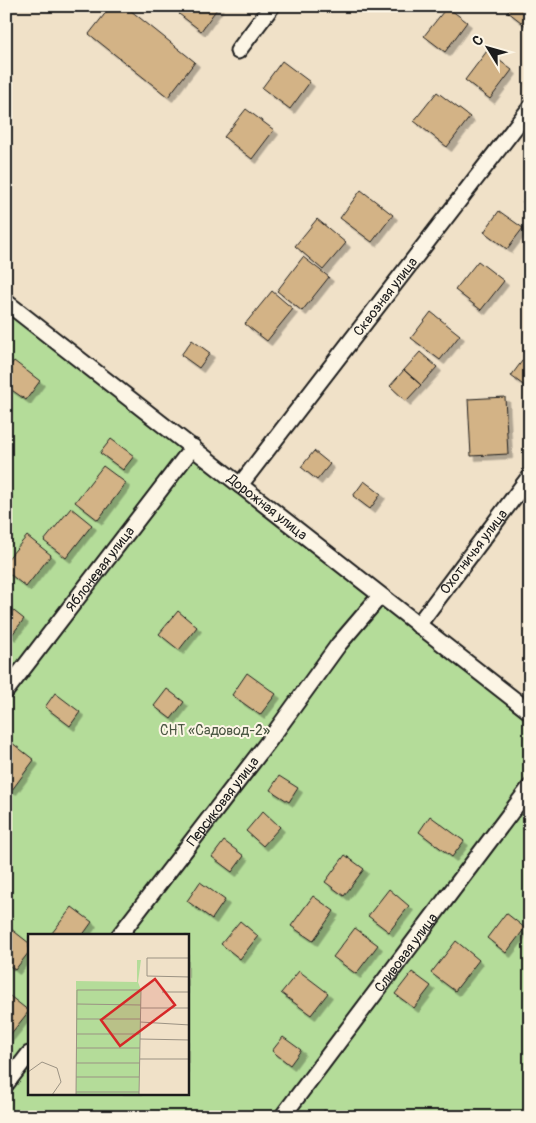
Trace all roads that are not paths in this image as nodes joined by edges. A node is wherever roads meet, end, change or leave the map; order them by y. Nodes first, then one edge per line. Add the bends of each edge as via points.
1 (272, 6) edge
2 (238, 51) dead end
3 (530, 108) edge
4 (6, 302) edge
5 (193, 447) junction
6 (530, 476) edge
7 (240, 485) junction
8 (380, 596) junction
9 (418, 625) junction
10 (6, 691) edge
11 (530, 712) edge
12 (530, 787) edge
13 (121, 934) edge
14 (28, 1055) edge
15 (6, 1084) edge
16 (282, 1117) edge

1 - 2 street
3 - 7 street, Сквозная улица
4 - 5 street, Дорожная улица
5 - 7 street, Дорожная улица
5 - 10 street, Яблоневая улица
6 - 9 street, Охотничья улица
7 - 8 street, Дорожная улица
8 - 9 street, Дорожная улица
8 - 13 street, Персиковая улица via 339,644
9 - 11 street, Дорожная улица
12 - 16 street, Сливовая улица
14 - 15 street

